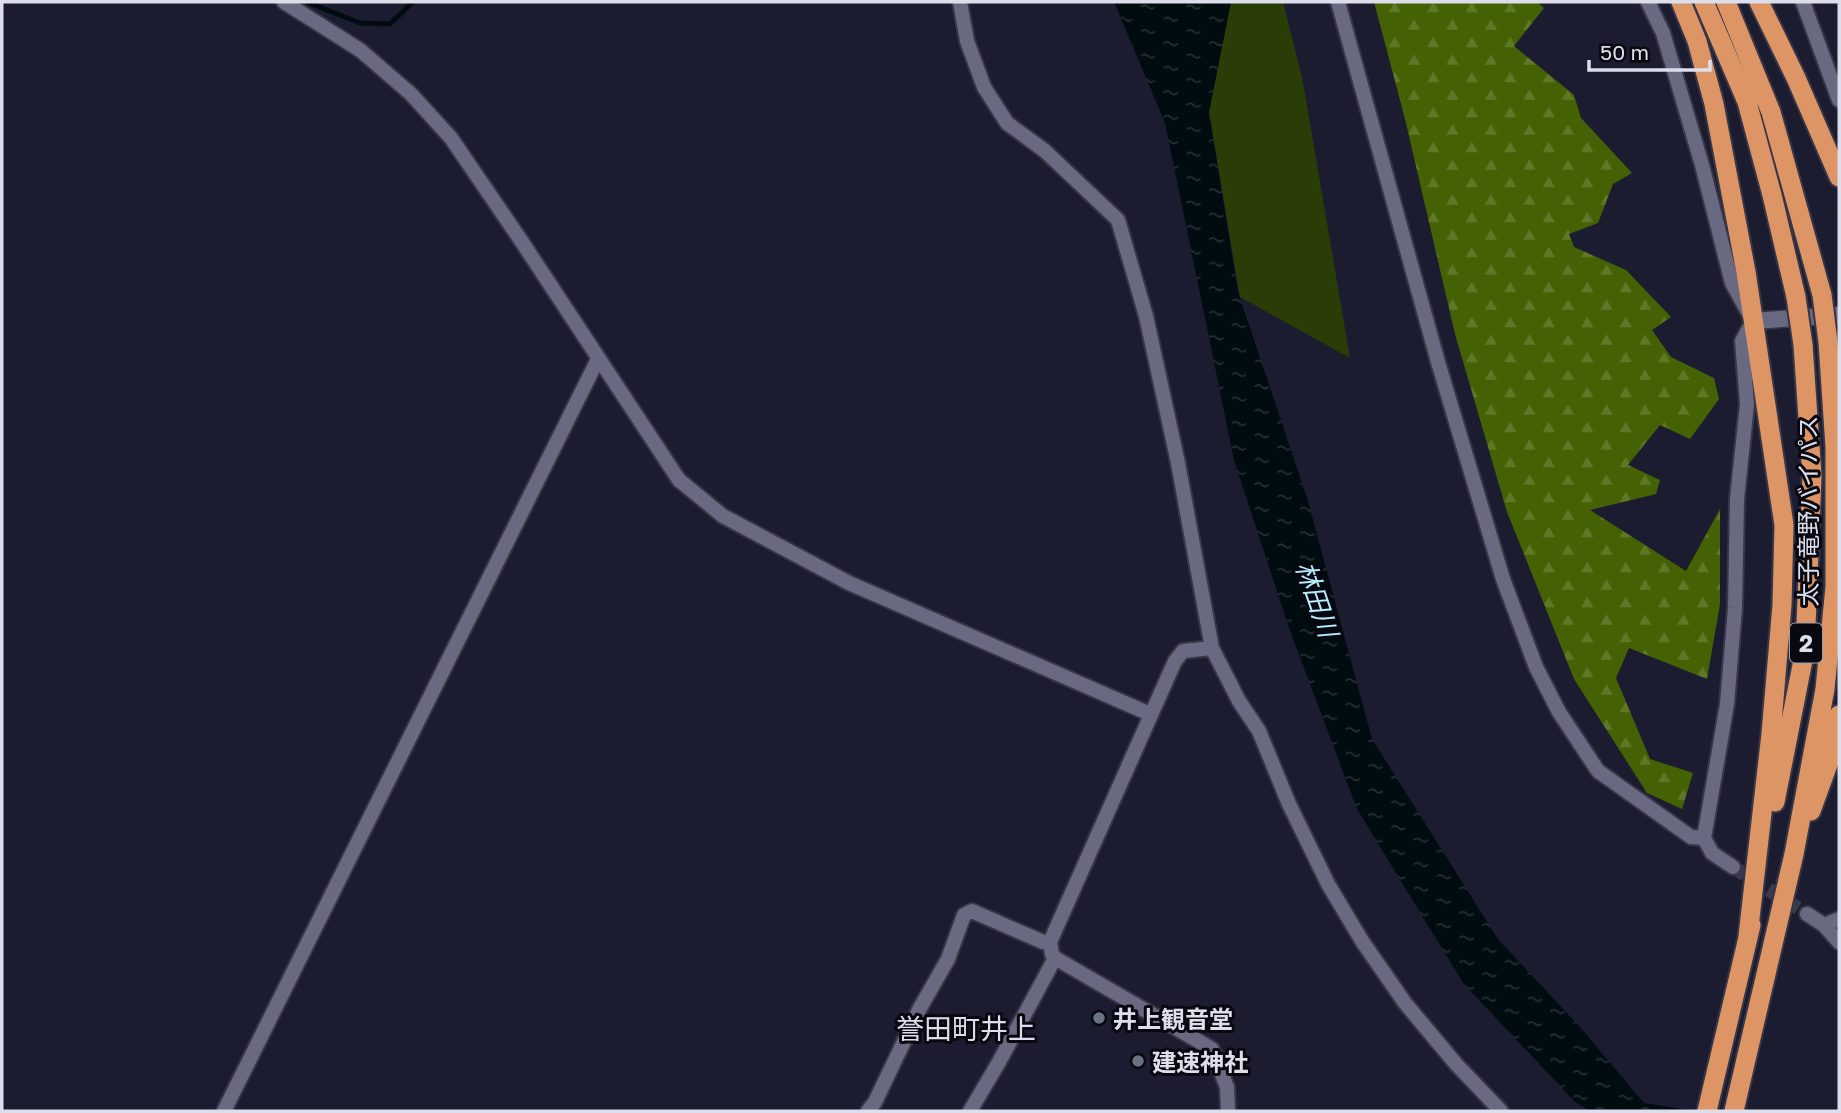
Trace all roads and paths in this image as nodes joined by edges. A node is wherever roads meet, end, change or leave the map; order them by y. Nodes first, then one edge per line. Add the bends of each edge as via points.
1 (284, 2) edge
2 (960, 2) edge
3 (1338, 2) edge
4 (1648, 2) edge
5 (1681, 2) edge
6 (1704, 2) edge
7 (1726, 2) edge
8 (1759, 2) edge
9 (1803, 2) edge
10 (1839, 100) edge
11 (1839, 177) edge
12 (1839, 315) edge
13 (1753, 321) junction
14 (598, 359) junction
15 (1212, 648) junction
16 (1150, 714) junction
17 (1839, 715) edge
18 (1704, 838) junction
19 (1794, 854) junction
20 (1733, 867) tunnel mouth
21 (1807, 914) tunnel mouth
22 (1839, 919) edge
23 (1824, 925) junction
24 (1748, 936) junction
25 (1839, 942) edge
26 (1050, 943) junction
27 (1055, 958) junction
28 (224, 1111) edge
29 (868, 1111) edge
30 (970, 1111) edge
31 (1228, 1111) edge
32 (1501, 1111) edge
33 (1707, 1111) edge
34 (1734, 1111) edge

1 - 14 street via 360,50 411,94 451,138
2 - 15 street via 967,41 984,87 1007,123 1045,151 1118,220 1146,316
3 - 18 street via 1438,362 1503,579 1536,667 1598,771 1691,837
4 - 13 street via 1663,33 1732,283
5 - 13 highway via 1714,104
6 - 24 highway, 太子竜野バイパス / 2, bridge via 1747,102 1796,297 1812,476 1805,650
7 - 19 highway, 太子竜野バイパス / 2, bridge via 1771,111 1822,295 1828,342 1835,447 1835,587 1825,689
8 - 11 highway
9 - 10 street
12 - 13 street
13 - 18 street via 1742,341 1747,404 1737,499 1727,704
13 - 24 highway via 1784,525 1771,734
14 - 16 street via 679,480 723,516 849,583
14 - 28 street
15 - 16 street via 1183,651
15 - 32 street via 1259,731 1328,884 1362,941 1413,1013
16 - 26 street
17 - 19 highway via 1821,789
18 - 20 street via 1712,853
19 - 34 highway, 太子竜野バイパス / 2
21 - 23 street
22 - 23 street
23 - 25 street
24 - 33 highway, 太子竜野バイパス / 2
26 - 27 street
26 - 29 street via 972,911 964,915 948,959
27 - 30 street
27 - 31 street via 1212,1049 1227,1087

